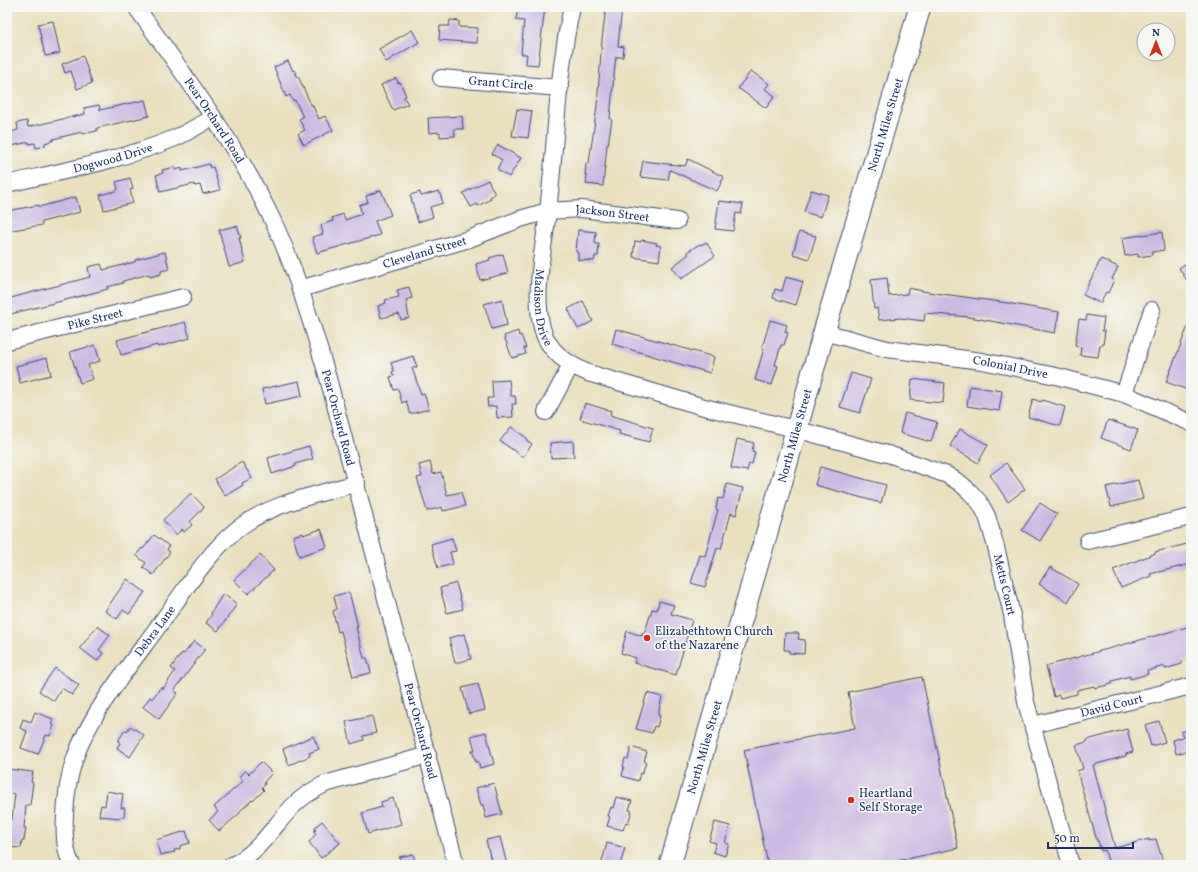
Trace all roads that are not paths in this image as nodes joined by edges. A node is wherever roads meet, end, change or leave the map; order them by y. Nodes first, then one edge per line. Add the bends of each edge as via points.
1 (136, 7) edge
2 (572, 7) edge
3 (920, 7) edge
4 (441, 78) dead end
5 (560, 88) junction
6 (213, 117) junction
7 (7, 184) edge
8 (548, 211) junction
9 (677, 221) dead end
10 (300, 289) junction
11 (184, 297) dead end
12 (1152, 310) dead end
13 (824, 332) junction
14 (7, 341) edge
15 (571, 365) junction
16 (1124, 394) junction
17 (546, 412) dead end
18 (1191, 423) edge
19 (796, 429) junction
20 (357, 483) junction
21 (1191, 516) edge
22 (1088, 541) dead end
23 (1191, 686) edge
24 (1033, 725) junction
25 (428, 755) junction
26 (72, 865) edge
27 (232, 865) edge
28 (456, 865) edge
29 (670, 865) edge
30 (1071, 865) edge

1 - 6 street, Pear Orchard Road
2 - 5 street, Madison Drive
3 - 13 main road, North Miles Street
4 - 5 street, Grant Circle
5 - 8 street, Madison Drive
6 - 7 street, Dogwood Drive via 175,138 132,153
6 - 10 street, Pear Orchard Road via 251,178 270,215
8 - 9 street, Jackson Street via 582,209
8 - 10 street, Cleveland Street via 469,239
8 - 15 street, Madison Drive via 539,312 542,330 550,344 560,357
10 - 20 street, Pear Orchard Road
11 - 14 street, Pike Street
12 - 16 street
13 - 16 street, Colonial Drive via 887,349 982,361 1056,376
13 - 19 main road, North Miles Street
15 - 17 street
15 - 19 street, Madison Drive via 588,373 704,407
16 - 18 street, Colonial Drive
19 - 24 street, Metts Court via 934,469 960,483 980,503 996,547 1009,600 1026,702
19 - 29 main road, North Miles Street
20 - 25 street, Pear Orchard Road
20 - 26 street, Debra Lane via 274,508 248,521 215,550 178,599 98,712 79,746 66,794 64,825
21 - 22 street
23 - 24 street, David Court
24 - 30 street, Metts Court
25 - 27 street via 325,784 308,792 249,855
25 - 28 street, Pear Orchard Road

